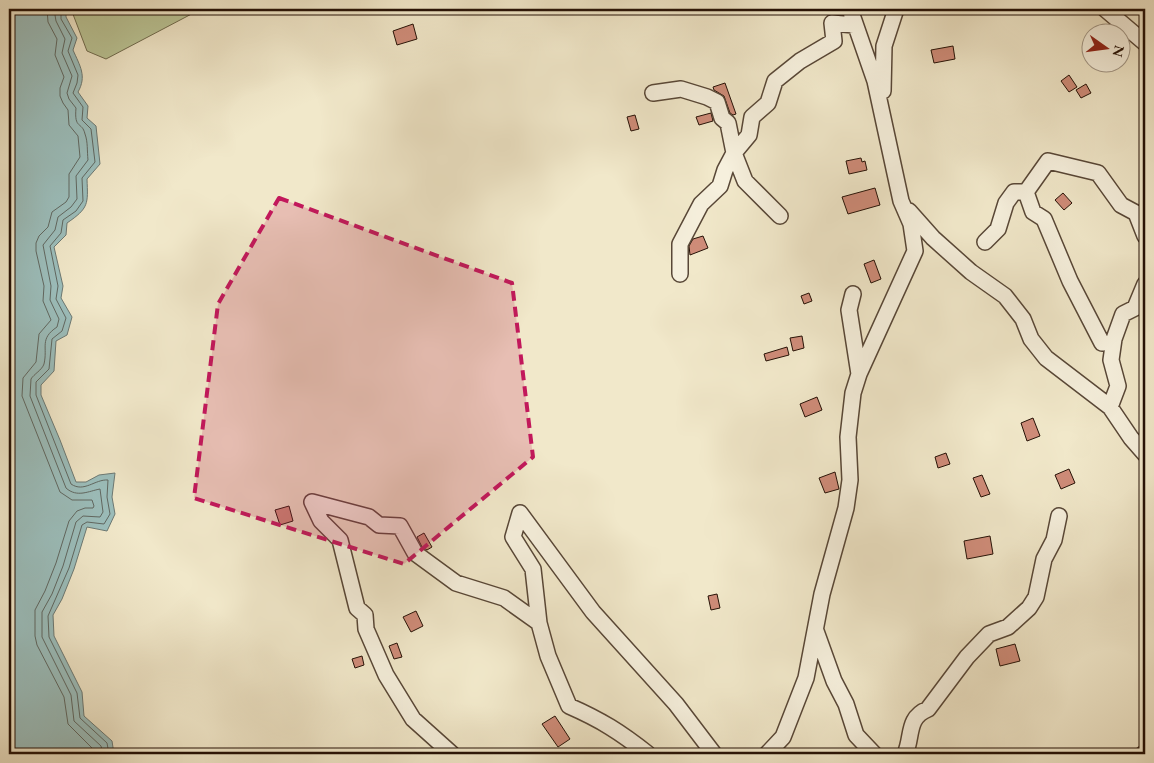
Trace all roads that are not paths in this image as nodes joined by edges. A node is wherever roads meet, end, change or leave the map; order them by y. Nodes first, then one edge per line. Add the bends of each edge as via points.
1 (850, 9) edge
2 (896, 9) edge
3 (1104, 9) edge
4 (854, 25) junction
5 (1145, 43) edge
6 (653, 93) dead end
7 (882, 118) junction
8 (734, 153) junction
9 (1026, 192) junction
10 (901, 201) junction
11 (780, 216) dead end
12 (1145, 236) edge
13 (985, 242) dead end
14 (680, 274) dead end
15 (1145, 284) edge
16 (853, 294) dead end
17 (1102, 343) dead end
18 (859, 374) junction
19 (1110, 406) junction
20 (1145, 454) edge
21 (1059, 516) dead end
22 (539, 623) junction
23 (816, 631) junction
24 (452, 754) edge
25 (648, 754) edge
26 (714, 754) edge
27 (767, 754) edge
28 (874, 754) edge
29 (905, 754) edge

1 - 4 street
2 - 7 street via 884,46
3 - 5 street
4 - 7 street via 875,81
4 - 8 street via 832,23 834,42 800,61 775,81 768,103 752,117 749,135
6 - 8 street via 681,89 717,102 722,118 728,123
7 - 10 street
8 - 11 street via 746,181
8 - 14 street via 720,186 701,204 680,244
9 - 12 street via 1048,161 1098,173 1121,205 1136,213
9 - 13 street via 1014,192 1006,203 998,229
9 - 17 street via 1033,212 1044,219 1070,281
10 - 18 street via 911,224 915,251
10 - 19 street via 932,238 1005,296 1024,319 1031,338 1046,358
15 - 19 street via 1136,308 1123,314 1114,339 1111,360 1118,386
16 - 18 street via 849,310
18 - 23 street via 848,436 850,480 846,508 822,594
19 - 20 street
21 - 29 street via 1054,540 1044,559 1036,598 1008,627 989,634 967,657 928,709 919,713 910,728
22 - 24 street via 504,598 456,582 416,553 400,526 379,525 369,517 312,502 321,521 340,540 357,608 365,615 366,629 386,675 414,719
22 - 25 street via 548,656 569,706 599,720
22 - 26 street via 533,569 513,537 520,513 593,612 676,704
23 - 27 street via 796,707 783,736
23 - 28 street via 856,735

